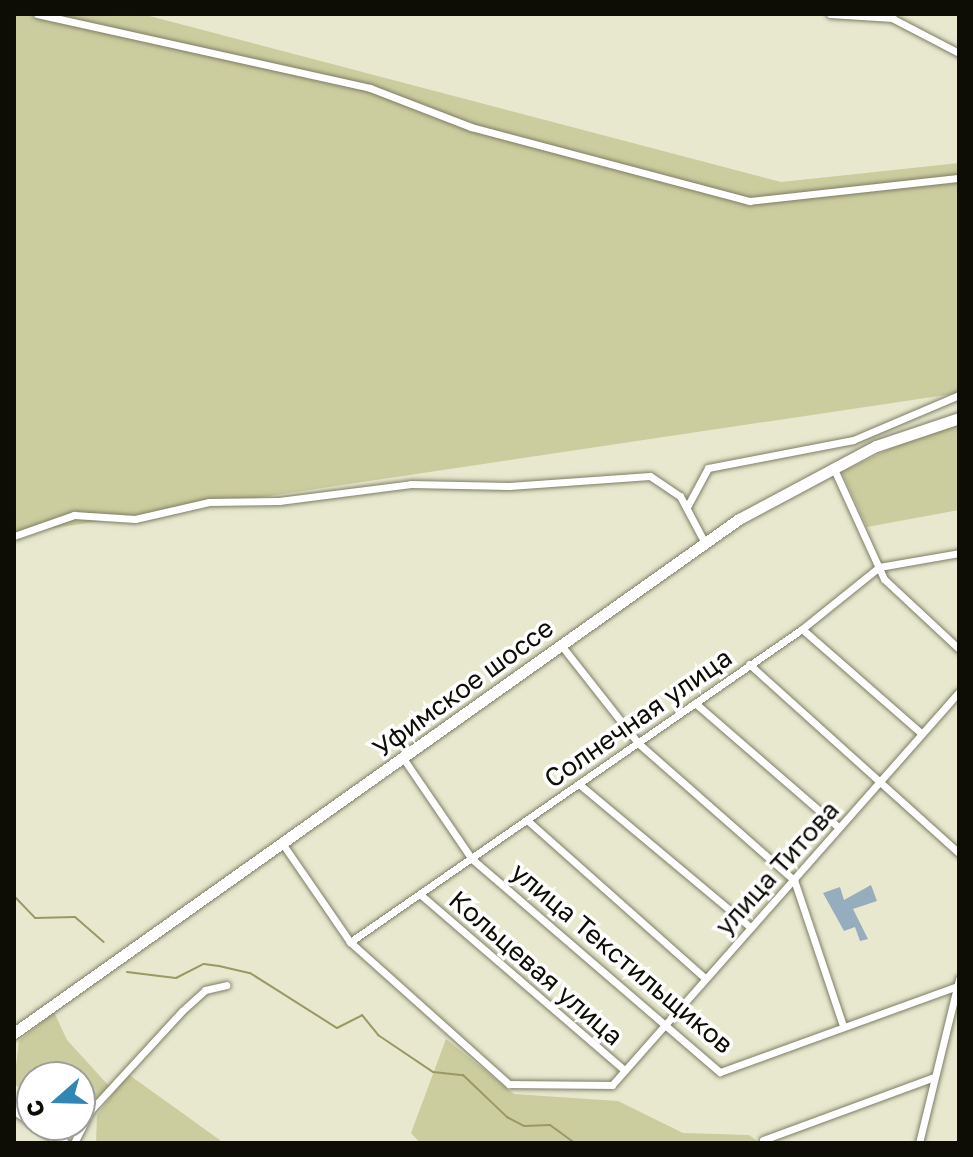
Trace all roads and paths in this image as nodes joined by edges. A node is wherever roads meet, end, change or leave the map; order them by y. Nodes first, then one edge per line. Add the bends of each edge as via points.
1 (37, 14) edge
2 (830, 14) edge
3 (884, 14) edge
4 (893, 18) junction
5 (959, 53) edge
6 (959, 178) edge
7 (959, 395) edge
8 (959, 418) edge
9 (833, 467) junction
10 (687, 507) junction
11 (14, 536) edge
12 (705, 543) junction
13 (959, 553) edge
14 (879, 567) junction
15 (802, 629) junction
16 (561, 645) junction
17 (959, 649) edge
18 (749, 664) junction
19 (959, 692) edge
20 (695, 703) junction
21 (922, 734) junction
22 (638, 743) junction
23 (403, 758) junction
24 (880, 783) junction
25 (579, 784) junction
26 (527, 820) junction
27 (838, 827) junction
28 (282, 843) junction
29 (959, 853) edge
30 (472, 859) junction
31 (794, 880) junction
32 (422, 896) junction
33 (751, 928) junction
34 (350, 942) junction
35 (705, 978) junction
36 (958, 982) edge
37 (226, 985) dead end
38 (666, 1025) junction
39 (843, 1026) junction
40 (14, 1033) edge
41 (624, 1070) junction
42 (934, 1077) junction
43 (763, 1140) dead end
44 (74, 1143) edge
45 (919, 1143) edge

1 - 6 street via 370,88 553,151 749,201
2 - 4 street
3 - 4 street
4 - 5 street
7 - 10 street via 853,440 708,468
8 - 9 main road, Уфимское шоссе
9 - 12 main road, Уфимское шоссе
9 - 14 street
10 - 11 street via 671,487 650,476 509,486 411,484 279,501 209,502 135,519 74,515
10 - 12 street
12 - 16 main road, Уфимское шоссе
13 - 14 street, Солнечная улица
14 - 15 street, Солнечная улица
14 - 17 street via 884,579
15 - 18 street, Солнечная улица
15 - 21 street
16 - 22 street
16 - 23 main road, Уфимское шоссе
18 - 20 street, Солнечная улица
18 - 24 street
19 - 21 street, улица Титова
20 - 22 street, Солнечная улица
20 - 27 street
21 - 24 street, улица Титова
22 - 25 street, Солнечная улица
22 - 31 street
23 - 28 main road, Уфимское шоссе
23 - 30 street, улица Текстильщиков
24 - 27 street, улица Титова
24 - 29 street
25 - 26 street, Солнечная улица
25 - 33 street
26 - 30 street, Солнечная улица
26 - 35 street
27 - 31 street, улица Титова
28 - 34 street
28 - 40 main road, Уфимское шоссе
30 - 32 street, Солнечная улица
30 - 38 street, улица Текстильщиков
31 - 33 street, улица Титова
31 - 39 street
32 - 34 street, Солнечная улица
32 - 41 street, Кольцевая улица
33 - 35 street, улица Титова
34 - 41 street via 509,1084 612,1085
35 - 38 street, улица Титова
36 - 39 street, улица Текстильщиков
36 - 42 street
37 - 44 street via 205,990 182,1011 91,1110
38 - 39 street, улица Текстильщиков via 720,1072
38 - 41 street, улица Титова
42 - 43 street
42 - 45 street

